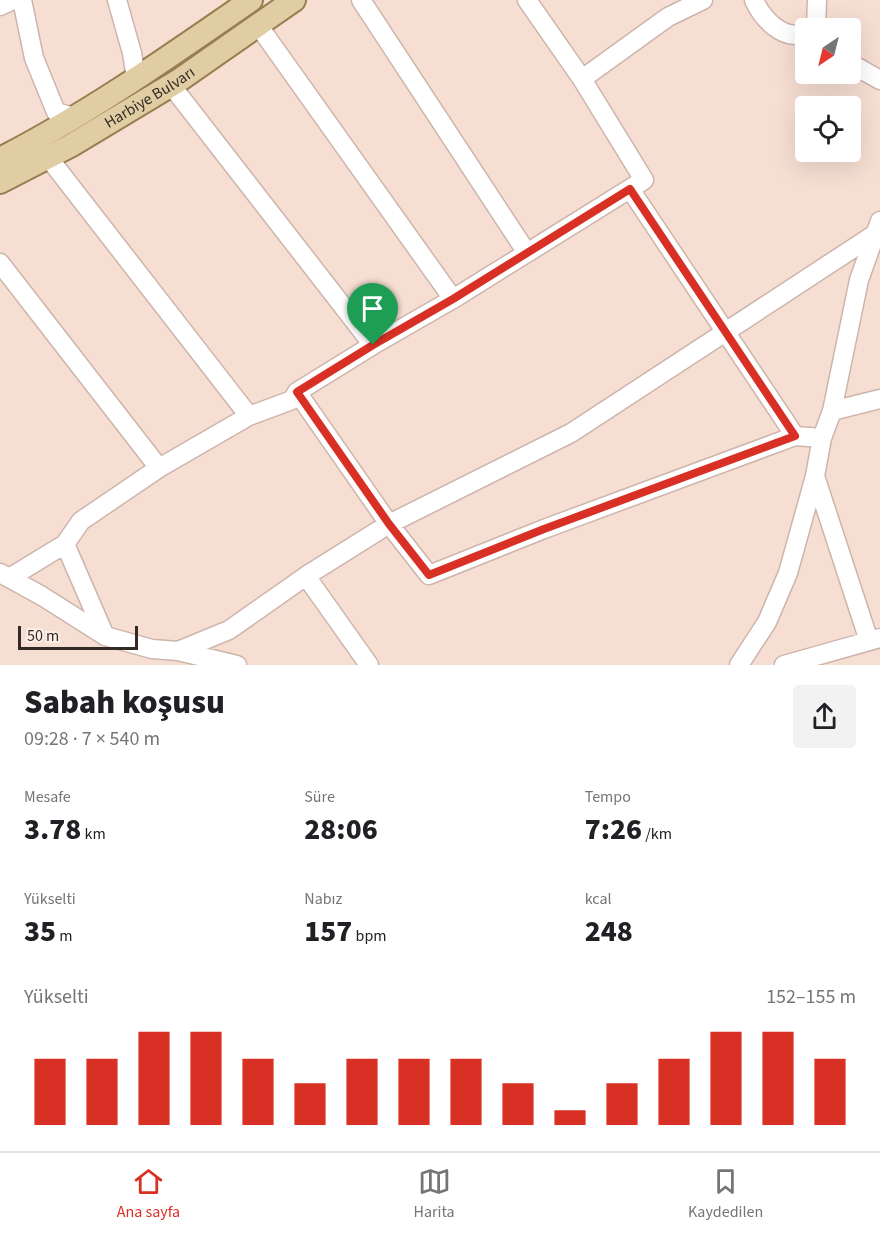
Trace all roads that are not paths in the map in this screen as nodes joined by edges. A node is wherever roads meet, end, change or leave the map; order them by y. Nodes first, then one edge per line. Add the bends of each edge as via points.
1 (13, 0) edge
2 (22, 0) edge
3 (117, 0) edge
4 (294, 0) edge
5 (361, 0) edge
6 (527, 0) edge
7 (703, 0) edge
8 (754, 0) edge
9 (817, 0) edge
10 (238, 4) edge
11 (0, 6) edge
12 (814, 18) edge
13 (258, 25) junction
14 (795, 34) edge
15 (861, 69) edge
16 (136, 78) junction
17 (582, 79) junction
18 (880, 80) edge
19 (171, 85) junction
20 (74, 117) junction
21 (48, 158) junction
22 (0, 159) edge
23 (0, 182) edge
24 (630, 189) junction
25 (878, 227) edge
26 (527, 253) junction
27 (0, 263) edge
28 (453, 299) junction
29 (725, 332) junction
30 (373, 345) junction
31 (297, 392) junction
32 (880, 399) edge
33 (832, 411) junction
34 (249, 416) junction
35 (795, 436) junction
36 (822, 438) junction
37 (159, 468) junction
38 (815, 476) junction
39 (389, 524) junction
40 (65, 544) junction
41 (6, 575) edge
42 (306, 576) junction
43 (105, 636) junction
44 (875, 639) edge
45 (178, 651) junction
46 (237, 665) edge
47 (369, 665) edge
48 (739, 665) edge
49 (784, 665) edge

1 - 11 street
2 - 20 street via 34,58 56,112
3 - 16 street
4 - 13 main road, Harbiye Bulvarı
5 - 26 street
6 - 17 street
7 - 17 street via 668,16
8 - 14 street via 760,14 779,31
9 - 12 street
10 - 16 main road, Harbiye Bulvarı
13 - 19 main road, Harbiye Bulvarı
13 - 28 street
15 - 18 street
16 - 20 main road, Harbiye Bulvarı
17 - 24 street via 644,180
19 - 21 main road, Harbiye Bulvarı
19 - 30 street
20 - 22 main road, Harbiye Bulvarı
21 - 23 main road, Harbiye Bulvarı
21 - 34 street
24 - 26 street
24 - 29 street
25 - 29 street
25 - 33 street via 859,280
26 - 28 street
27 - 37 street
28 - 30 street
29 - 35 street
29 - 39 street via 571,433
30 - 31 street
31 - 34 street via 292,400
31 - 39 street
32 - 33 street
33 - 36 street
34 - 37 street
35 - 36 street
35 - 39 street via 429,575
36 - 38 street
37 - 40 street via 81,521
38 - 44 street
38 - 48 street via 788,573 767,622
39 - 42 street
40 - 41 street
40 - 43 street
41 - 43 street
42 - 45 street via 229,630
42 - 47 street
43 - 45 street via 152,649
44 - 49 street
45 - 46 street

